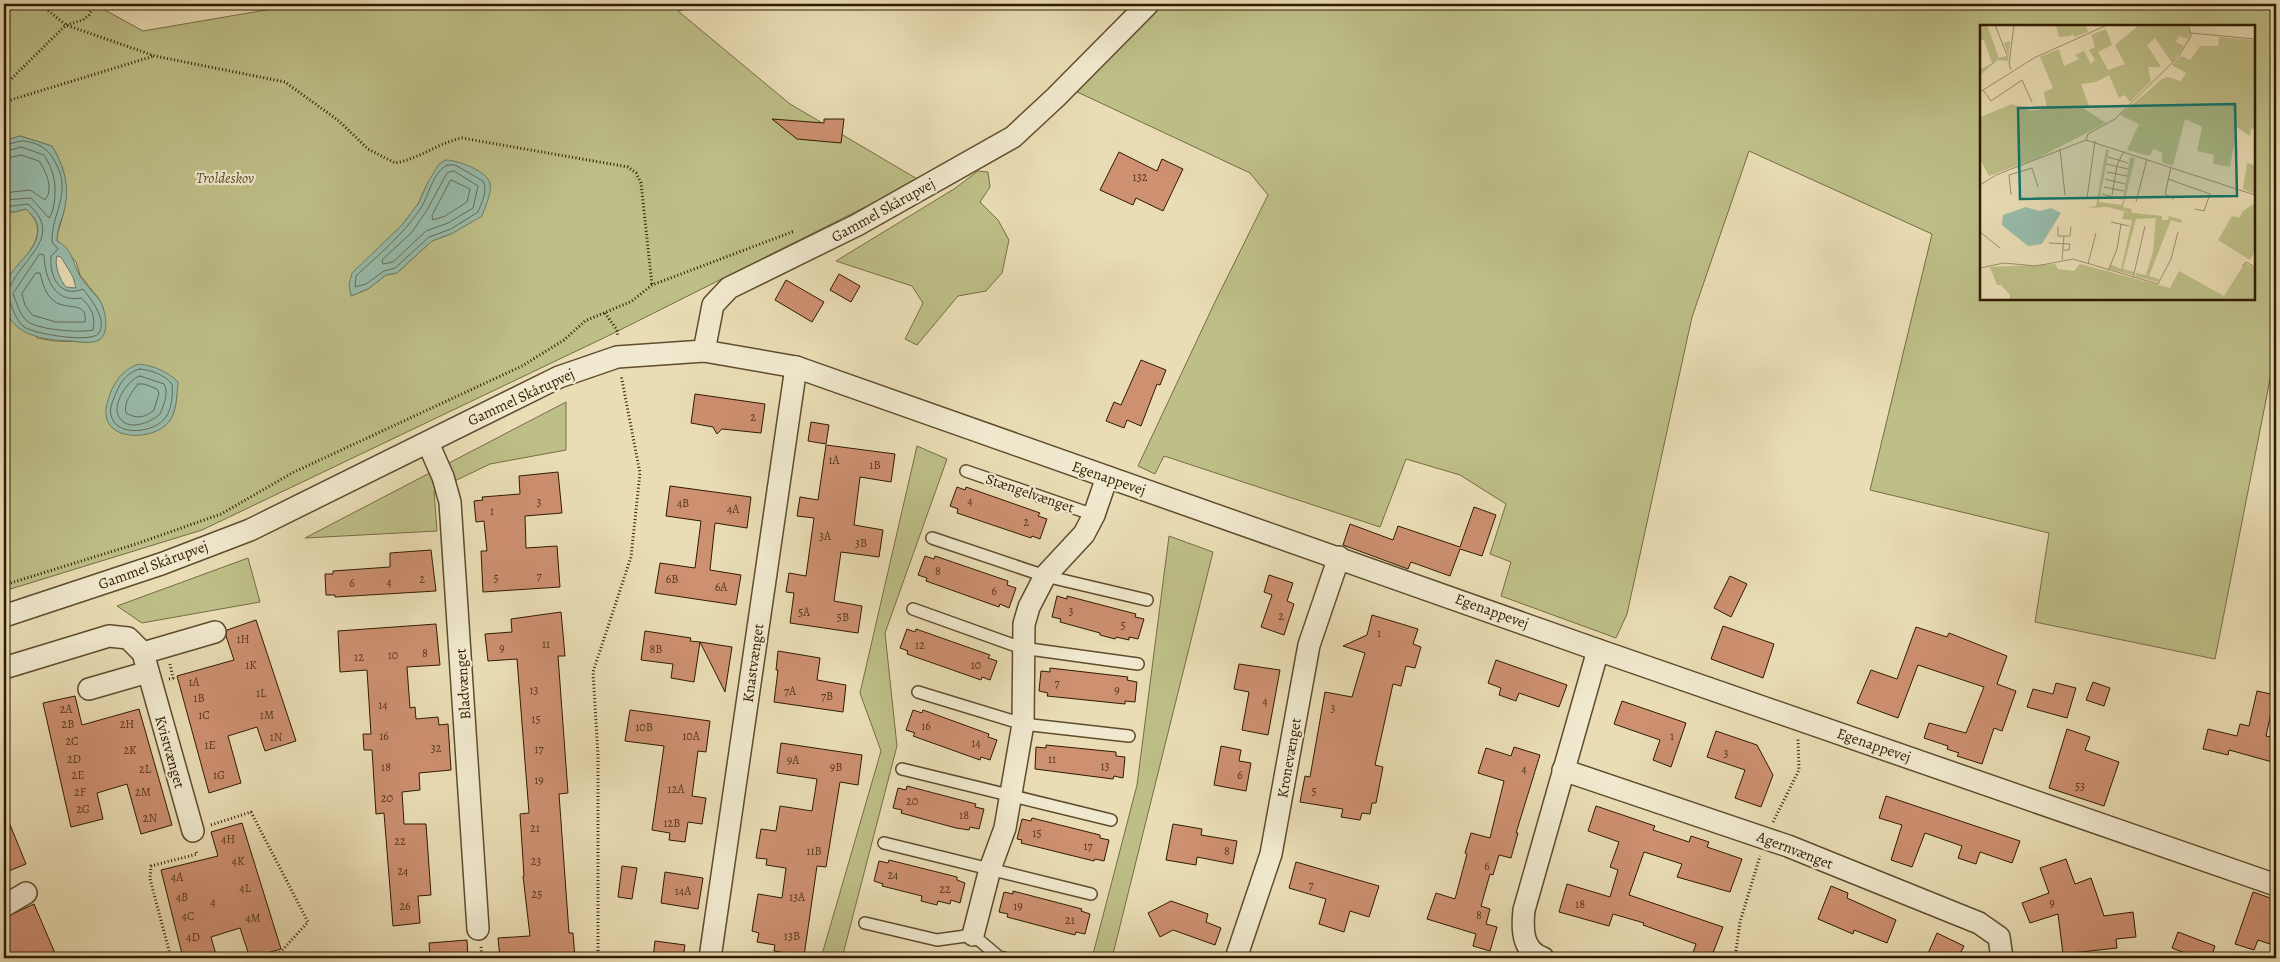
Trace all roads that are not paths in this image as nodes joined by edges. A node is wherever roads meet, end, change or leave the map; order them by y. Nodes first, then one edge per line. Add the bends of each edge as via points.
1 (1148, 4) edge
2 (704, 351) junction
3 (796, 367) junction
4 (428, 443) junction
5 (966, 471) dead end
6 (1106, 477) junction
7 (1094, 515) junction
8 (932, 538) dead end
9 (1339, 557) junction
10 (1045, 576) junction
11 (1147, 600) dead end
12 (913, 609) dead end
13 (4, 616) edge
14 (215, 632) dead end
15 (1022, 648) junction
16 (1598, 650) junction
17 (145, 662) junction
18 (1138, 664) dead end
19 (4, 668) edge
20 (89, 689) dead end
21 (918, 692) dead end
22 (1023, 724) junction
23 (1129, 736) dead end
24 (902, 769) dead end
25 (1563, 770) junction
26 (1009, 795) junction
27 (1110, 820) dead end
28 (193, 831) road end
29 (884, 843) dead end
30 (990, 869) junction
31 (2276, 885) edge
32 (26, 893) dead end
33 (1091, 894) dead end
34 (4, 906) edge
35 (865, 924) dead end
36 (478, 929) dead end
37 (973, 935) junction
38 (710, 958) edge
39 (1004, 958) edge
40 (1236, 958) edge
41 (1543, 958) edge
42 (2002, 958) edge

1 - 2 street, Gammel Skårupvej via 1013,137 900,202 730,288 713,304
2 - 3 street, Egenappevej
2 - 4 street, Gammel Skårupvej via 559,377
3 - 6 street, Egenappevej
3 - 38 street, Knastvænget
4 - 13 street, Gammel Skårupvej via 250,530 161,564
4 - 36 street, Bladvænget via 450,502
5 - 7 lane, Stængelvænget
6 - 7 street, Stængelvænget
6 - 9 street, Egenappevej
7 - 10 street, Stængelvænget via 1084,534
8 - 10 lane
9 - 16 street, Egenappevej
9 - 40 street, Kronevænget via 1309,645 1271,854
10 - 11 lane
10 - 15 street, Stængelvænget via 1024,624
12 - 15 lane
14 - 17 street
15 - 18 lane
15 - 22 street, Stængelvænget
16 - 25 street
16 - 31 street, Egenappevej
17 - 19 street via 128,638 109,636
17 - 20 street
17 - 28 street, Kvistvænget
21 - 22 lane
22 - 23 lane
22 - 26 street, Stængelvænget
24 - 26 lane
25 - 41 street via 1524,910 1522,931 1529,948
25 - 42 street, Agernvænget via 1788,846 1979,923 1999,937
26 - 27 lane
26 - 30 street, Stængelvænget via 1005,828
29 - 30 lane
30 - 33 lane
30 - 37 street, Stængelvænget
32 - 34 street
35 - 37 lane via 937,940
37 - 39 lane

